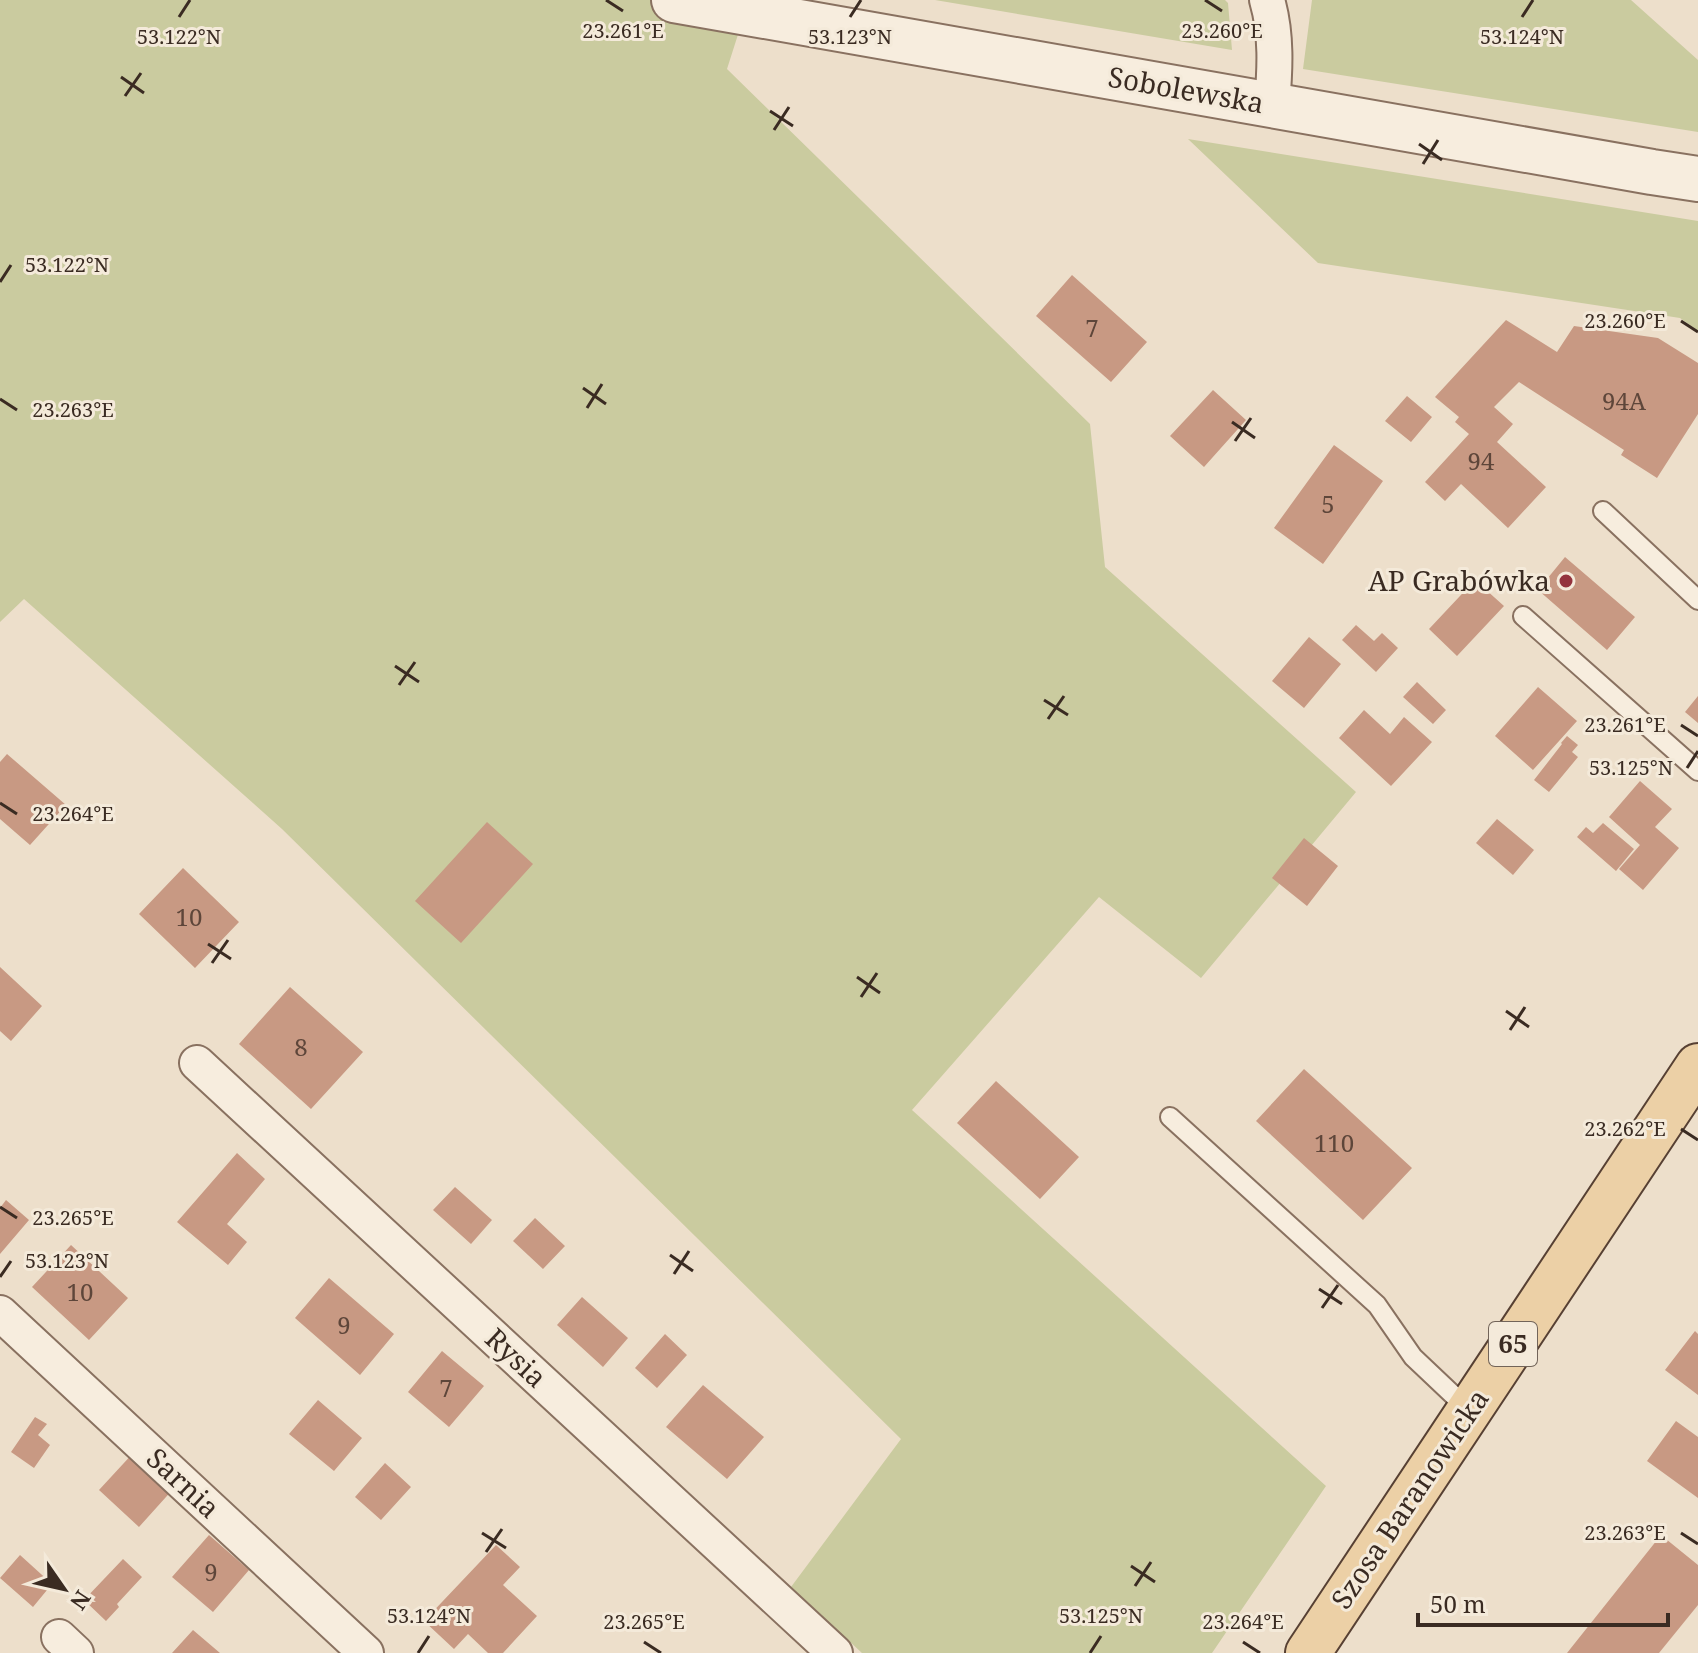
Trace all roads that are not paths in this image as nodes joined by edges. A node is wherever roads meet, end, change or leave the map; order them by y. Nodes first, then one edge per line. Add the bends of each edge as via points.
1 (674, 0) edge
2 (1267, 0) edge
3 (1272, 105) junction
4 (1698, 179) edge
5 (1603, 511) dead end
6 (1698, 600) edge
7 (1523, 616) dead end
8 (1698, 771) edge
9 (197, 1063) dead end
10 (1698, 1066) edge
11 (1170, 1117) dead end
12 (0, 1313) edge
13 (1469, 1410) junction
14 (366, 1653) edge
15 (835, 1653) edge
16 (1308, 1653) edge

1 - 3 street, Sobolewska
2 - 3 street via 1274,22
3 - 4 street, Sobolewska
5 - 6 lane
7 - 8 lane
9 - 15 street, Rysia
10 - 13 main road, Szosa Baranowicka / 65
11 - 13 lane via 1377,1305 1413,1357
12 - 14 street, Sarnia
13 - 16 main road, Szosa Baranowicka / 65

